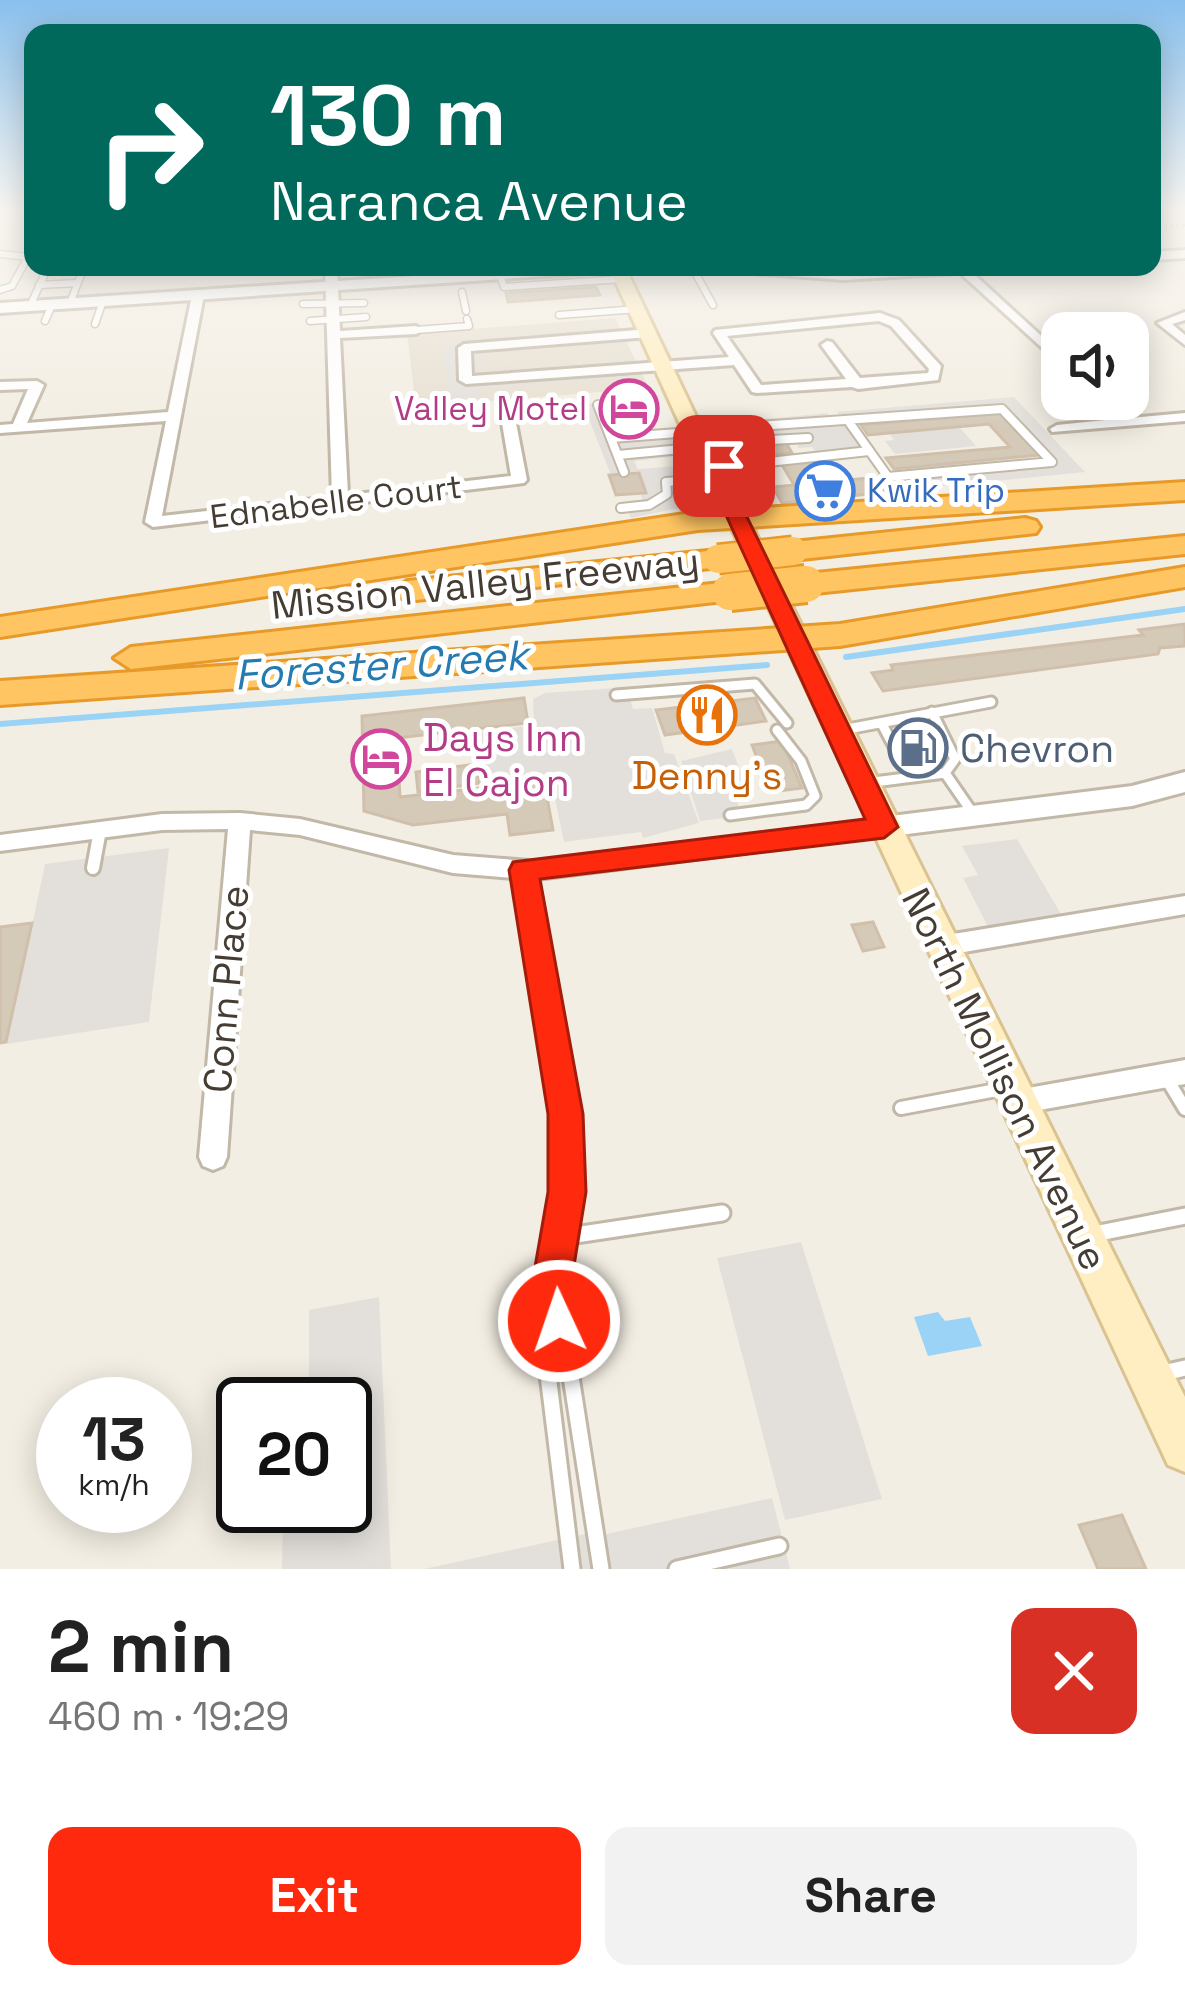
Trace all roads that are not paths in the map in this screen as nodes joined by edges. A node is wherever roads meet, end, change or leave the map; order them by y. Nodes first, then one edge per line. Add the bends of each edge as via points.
1 (39, 285) edge
2 (75, 285) edge
3 (332, 285) edge
4 (441, 285) edge
5 (463, 285) edge
6 (626, 285) edge
7 (702, 285) edge
8 (979, 285) edge
9 (197, 295) junction
10 (104, 301) junction
11 (364, 303) dead end
12 (303, 304) dead end
13 (713, 305) dead end
14 (30, 306) junction
15 (0, 308) edge
16 (638, 309) junction
17 (56, 310) junction
18 (333, 311) junction
19 (559, 315) dead end
20 (1185, 316) edge
21 (366, 317) dead end
22 (310, 320) dead end
23 (95, 324) dead end
24 (416, 330) joint
25 (649, 333) junction
26 (1185, 340) edge
27 (1041, 342) edge
28 (827, 345) dead end
29 (733, 361) junction
30 (666, 365) junction
31 (466, 380) junction
32 (858, 385) junction
33 (0, 386) edge
34 (471, 400) dead end
35 (598, 405) dead end
36 (173, 416) junction
37 (1185, 417) edge
38 (1124, 420) edge
39 (849, 422) junction
40 (509, 423) dead end
41 (1127, 423) junction
42 (801, 426) junction
43 (8, 429) edge
44 (1057, 429) dead end
45 (729, 432) junction
46 (692, 436) junction
47 (611, 438) junction
48 (808, 438) junction
49 (0, 448) edge
50 (869, 451) junction
51 (617, 455) junction
52 (820, 455) junction
53 (718, 469) junction
54 (624, 472) dead end
55 (1185, 491) edge
56 (340, 502) junction
57 (621, 508) dead end
58 (1185, 509) edge
59 (736, 516) junction
60 (1185, 544) edge
61 (1185, 577) edge
62 (0, 630) edge
63 (793, 638) junction
64 (0, 673) edge
65 (0, 693) edge
66 (616, 695) dead end
67 (991, 702) dead end
68 (932, 712) junction
69 (907, 720) junction
70 (882, 724) junction
71 (837, 730) junction
72 (916, 735) dead end
73 (929, 759) dead end
74 (941, 773) junction
75 (910, 777) junction
76 (1185, 782) edge
77 (862, 784) junction
78 (730, 815) dead end
79 (975, 817) junction
80 (240, 821) junction
81 (884, 827) junction
82 (100, 830) junction
83 (0, 843) edge
84 (93, 868) dead end
85 (524, 870) junction
86 (1185, 905) edge
87 (941, 946) junction
88 (1175, 1074) edge
89 (1013, 1095) junction
90 (901, 1108) dead end
91 (1185, 1109) edge
92 (213, 1157) dead end
93 (722, 1213) dead end
94 (1185, 1216) edge
95 (1082, 1237) junction
96 (559, 1238) junction
97 (550, 1290) junction
98 (1167, 1372) edge
99 (1185, 1448) edge
100 (778, 1546) dead end
101 (572, 1569) edge
102 (601, 1569) edge
103 (677, 1569) edge

1 - 14 lane
2 - 17 lane
3 - 18 street
4 - 18 street
5 - 24 lane via 469,326
6 - 16 main road, North Mollison Avenue
7 - 13 lane
8 - 27 street
9 - 10 street
9 - 18 street
9 - 36 street
10 - 17 street
10 - 23 lane
11 - 18 lane
12 - 18 lane
14 - 15 street
14 - 17 street
16 - 19 lane
16 - 25 main road, North Mollison Avenue
18 - 21 lane
18 - 22 lane
18 - 24 street
18 - 56 street
20 - 26 street via 1163,323
25 - 30 main road, North Mollison Avenue
25 - 31 street via 464,348
28 - 32 street
29 - 30 street
29 - 32 street via 757,389
29 - 32 street via 720,338 724,330 880,317 896,323 937,373
30 - 31 street
30 - 46 main road, North Mollison Avenue
31 - 34 street
33 - 43 street via 38,385
35 - 47 lane
36 - 43 street
36 - 56 street, Ednabelle Court via 153,522
37 - 41 street
38 - 41 street
39 - 42 lane
39 - 50 lane
39 - 50 lane via 1002,409 1052,462 888,477
40 - 56 street, Ednabelle Court via 519,480
41 - 44 street
42 - 45 lane
42 - 48 lane
43 - 49 street
45 - 46 lane
45 - 48 lane via 739,443
46 - 47 lane
46 - 51 lane
46 - 53 main road, North Mollison Avenue
47 - 51 lane
48 - 52 lane
50 - 52 lane
51 - 54 lane
52 - 53 lane
53 - 57 lane via 666,482 659,500
53 - 59 main road, North Mollison Avenue via 721,505
55 - 59 highway
58 - 62 highway, Mission Valley Freeway, bridge
59 - 62 highway
59 - 63 main road, North Mollison Avenue
60 - 64 highway, Mission Valley Freeway, bridge
61 - 63 highway
63 - 65 highway
63 - 71 main road, North Mollison Avenue
66 - 78 lane via 755,684 814,796 806,805
67 - 68 lane
68 - 69 lane
68 - 74 lane via 954,748
69 - 70 lane
69 - 72 lane
70 - 71 lane
70 - 75 lane
71 - 77 main road, North Mollison Avenue
73 - 74 lane
74 - 75 lane
74 - 79 lane
75 - 77 lane
76 - 79 street
77 - 81 main road, North Mollison Avenue
79 - 81 street
80 - 82 street
80 - 85 street via 453,864
80 - 92 street, Conn Place
81 - 85 street
81 - 87 main road, North Mollison Avenue
82 - 83 street
82 - 84 lane
85 - 96 street via 566,1114
86 - 87 street
87 - 89 main road, North Mollison Avenue
88 - 89 street
88 - 91 lane
89 - 90 lane
89 - 95 main road, North Mollison Avenue
93 - 96 lane
94 - 95 lane
95 - 98 main road, North Mollison Avenue
96 - 97 street
97 - 101 lane via 545,1350
97 - 102 lane
98 - 99 main road, North Mollison Avenue
100 - 103 lane

